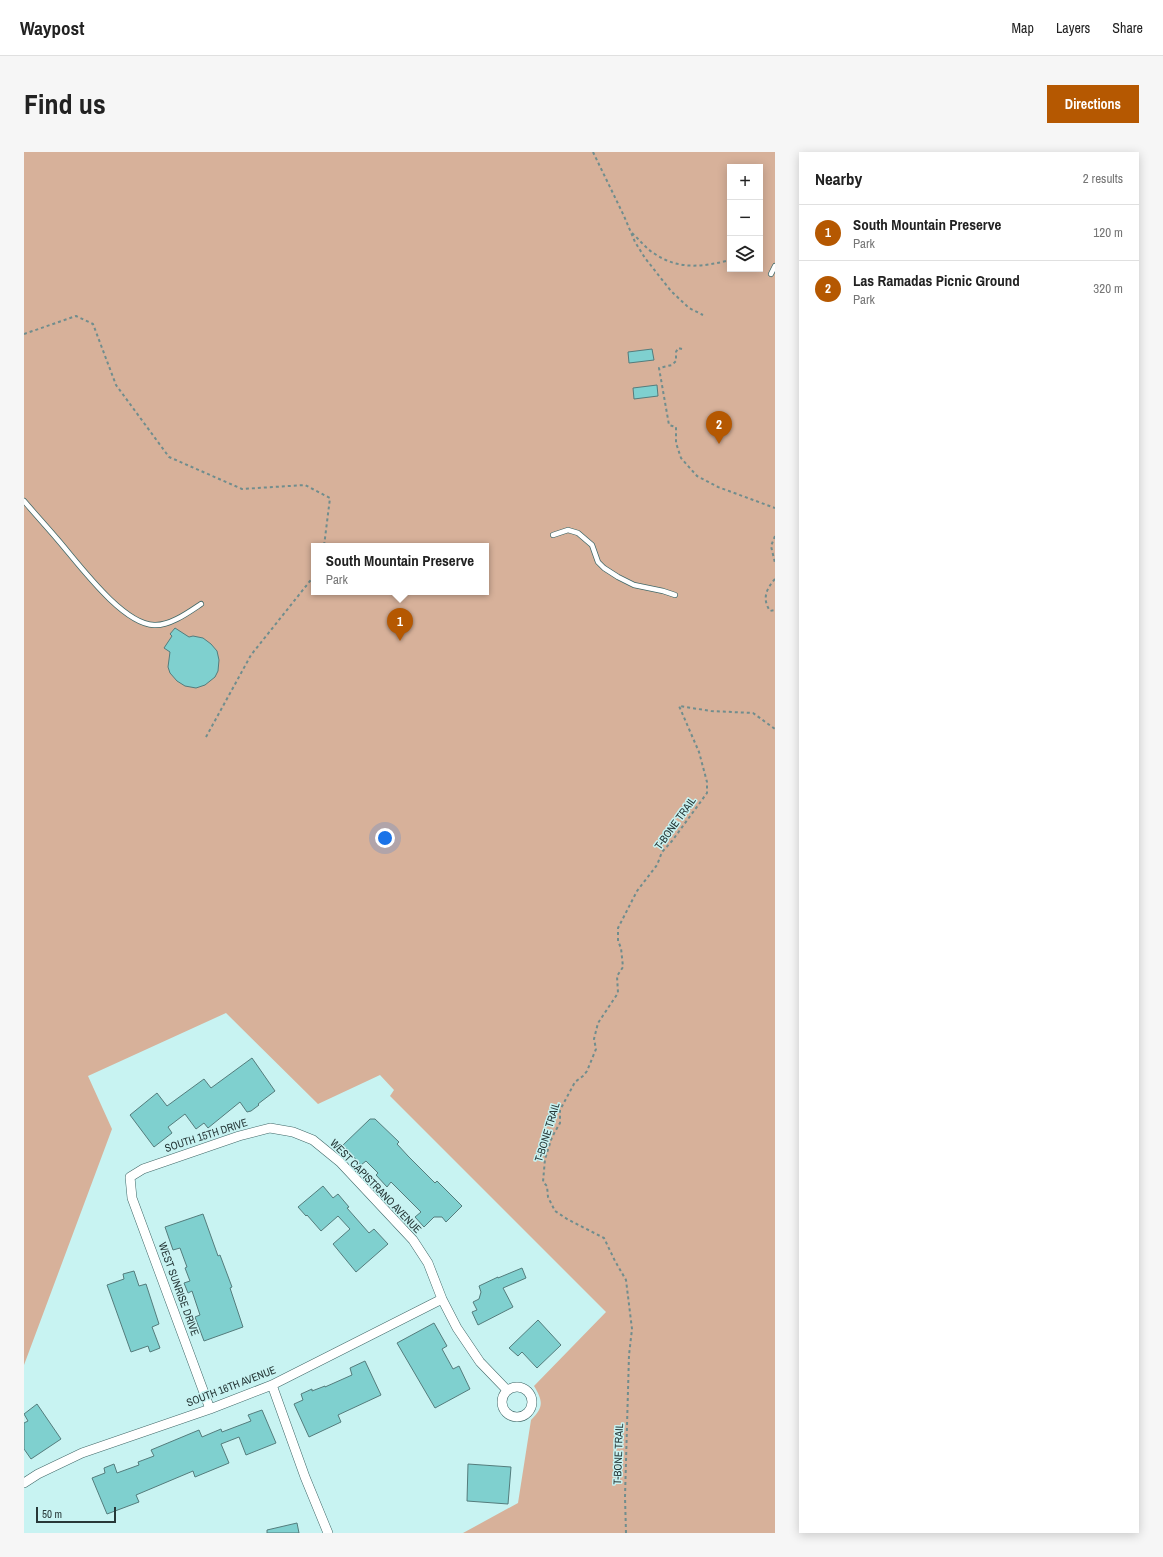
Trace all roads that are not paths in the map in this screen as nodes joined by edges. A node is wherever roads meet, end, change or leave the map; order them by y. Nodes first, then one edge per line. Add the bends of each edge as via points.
1 (775, 266) edge
2 (771, 274) dead end
3 (24, 501) edge
4 (553, 535) dead end
5 (675, 595) dead end
6 (201, 604) dead end
7 (293, 1132) joint
8 (130, 1177) joint
9 (442, 1299) junction
10 (272, 1385) junction
11 (507, 1390) dead end
12 (210, 1408) junction
13 (24, 1483) edge
14 (328, 1533) edge

1 - 2 lane
3 - 6 lane via 97,587 123,610 143,623 155,625 179,619
4 - 5 lane via 568,530 578,533 592,545 598,562 618,578 634,585
7 - 8 street, SOUTH 15TH DRIVE via 270,1128 256,1131 143,1169
7 - 9 street, WEST CAPISTRANO AVENUE via 313,1140 340,1162 413,1240 428,1263
8 - 12 street, WEST SUNRISE DRIVE via 132,1198
9 - 10 street, SOUTH 16TH AVENUE
9 - 11 street, WEST CAPISTRANO AVENUE via 457,1328 480,1362
10 - 12 street, SOUTH 16TH AVENUE
10 - 14 street
12 - 13 street, SOUTH 16TH AVENUE via 82,1453

